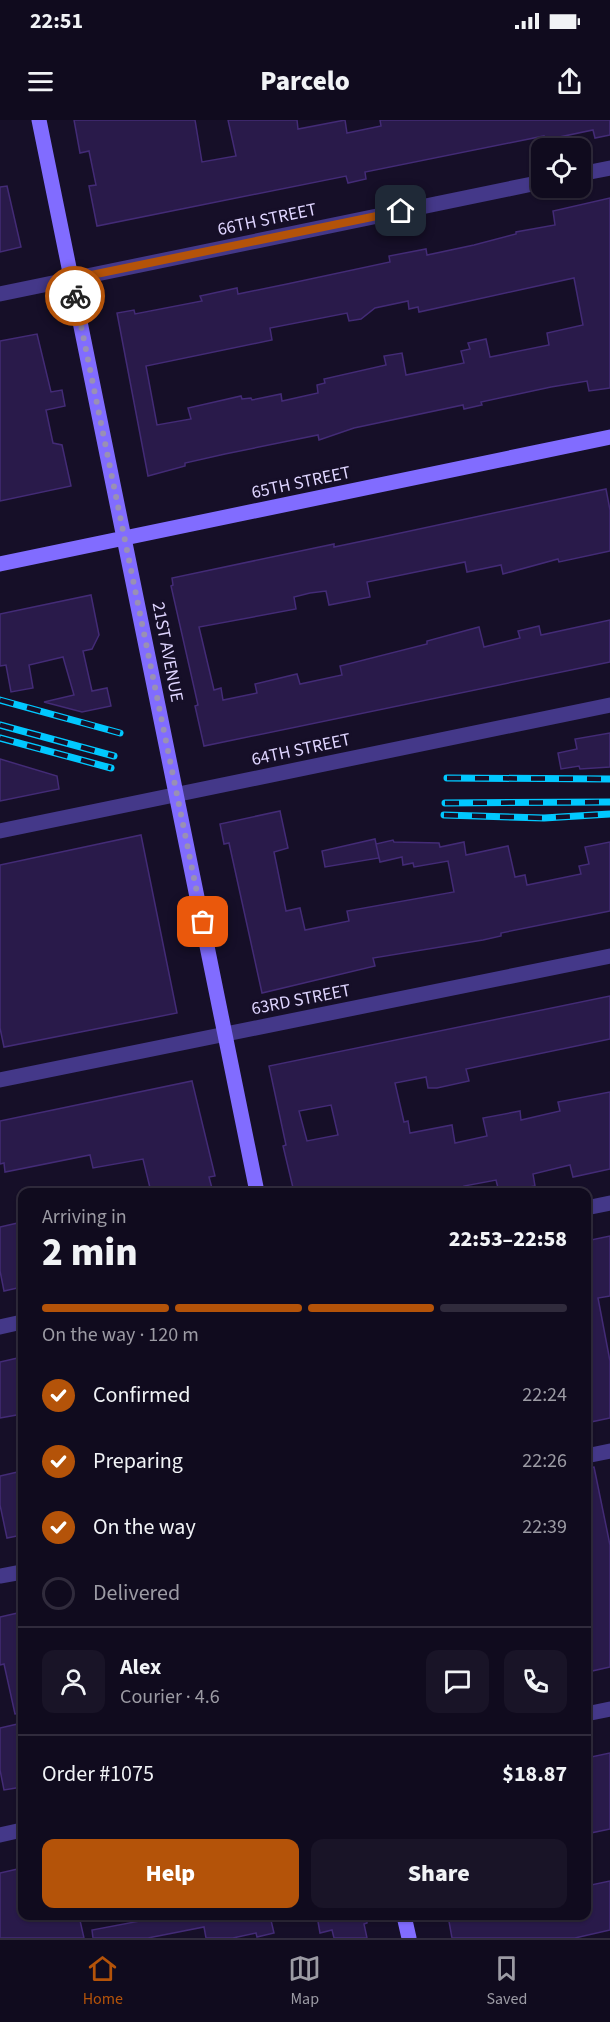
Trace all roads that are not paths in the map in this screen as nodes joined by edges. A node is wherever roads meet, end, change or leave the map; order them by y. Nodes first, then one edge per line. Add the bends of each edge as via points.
1 (39, 120) edge
2 (610, 168) edge
3 (591, 172) edge
4 (531, 184) edge
5 (72, 279) junction
6 (0, 294) edge
7 (610, 438) edge
8 (125, 538) junction
9 (0, 564) edge
10 (610, 705) edge
11 (177, 794) junction
12 (0, 831) edge
13 (610, 957) edge
14 (227, 1034) junction
15 (0, 1080) edge
16 (256, 1188) edge
17 (610, 1203) edge
18 (591, 1207) edge
19 (18, 1323) edge
20 (0, 1327) edge
21 (610, 1451) edge
22 (591, 1455) edge
23 (18, 1573) edge
24 (0, 1576) edge
25 (610, 1709) edge
26 (591, 1713) edge
27 (18, 1831) edge
28 (0, 1835) edge
29 (405, 1920) edge
30 (409, 1938) edge

1 - 5 street, 21ST AVENUE
2 - 3 street
4 - 5 street, 66TH STREET
5 - 6 street, 66TH STREET
5 - 8 street, 21ST AVENUE
7 - 8 street, 65TH STREET
8 - 9 street, 65TH STREET
8 - 11 street, 21ST AVENUE
10 - 11 street, 64TH STREET
11 - 12 street, 64TH STREET
11 - 14 street, 21ST AVENUE
13 - 14 street, 63RD STREET
14 - 15 street, 63RD STREET
14 - 16 street, 21ST AVENUE
17 - 18 street
19 - 20 street
21 - 22 street
23 - 24 street
25 - 26 street
27 - 28 street
29 - 30 street

